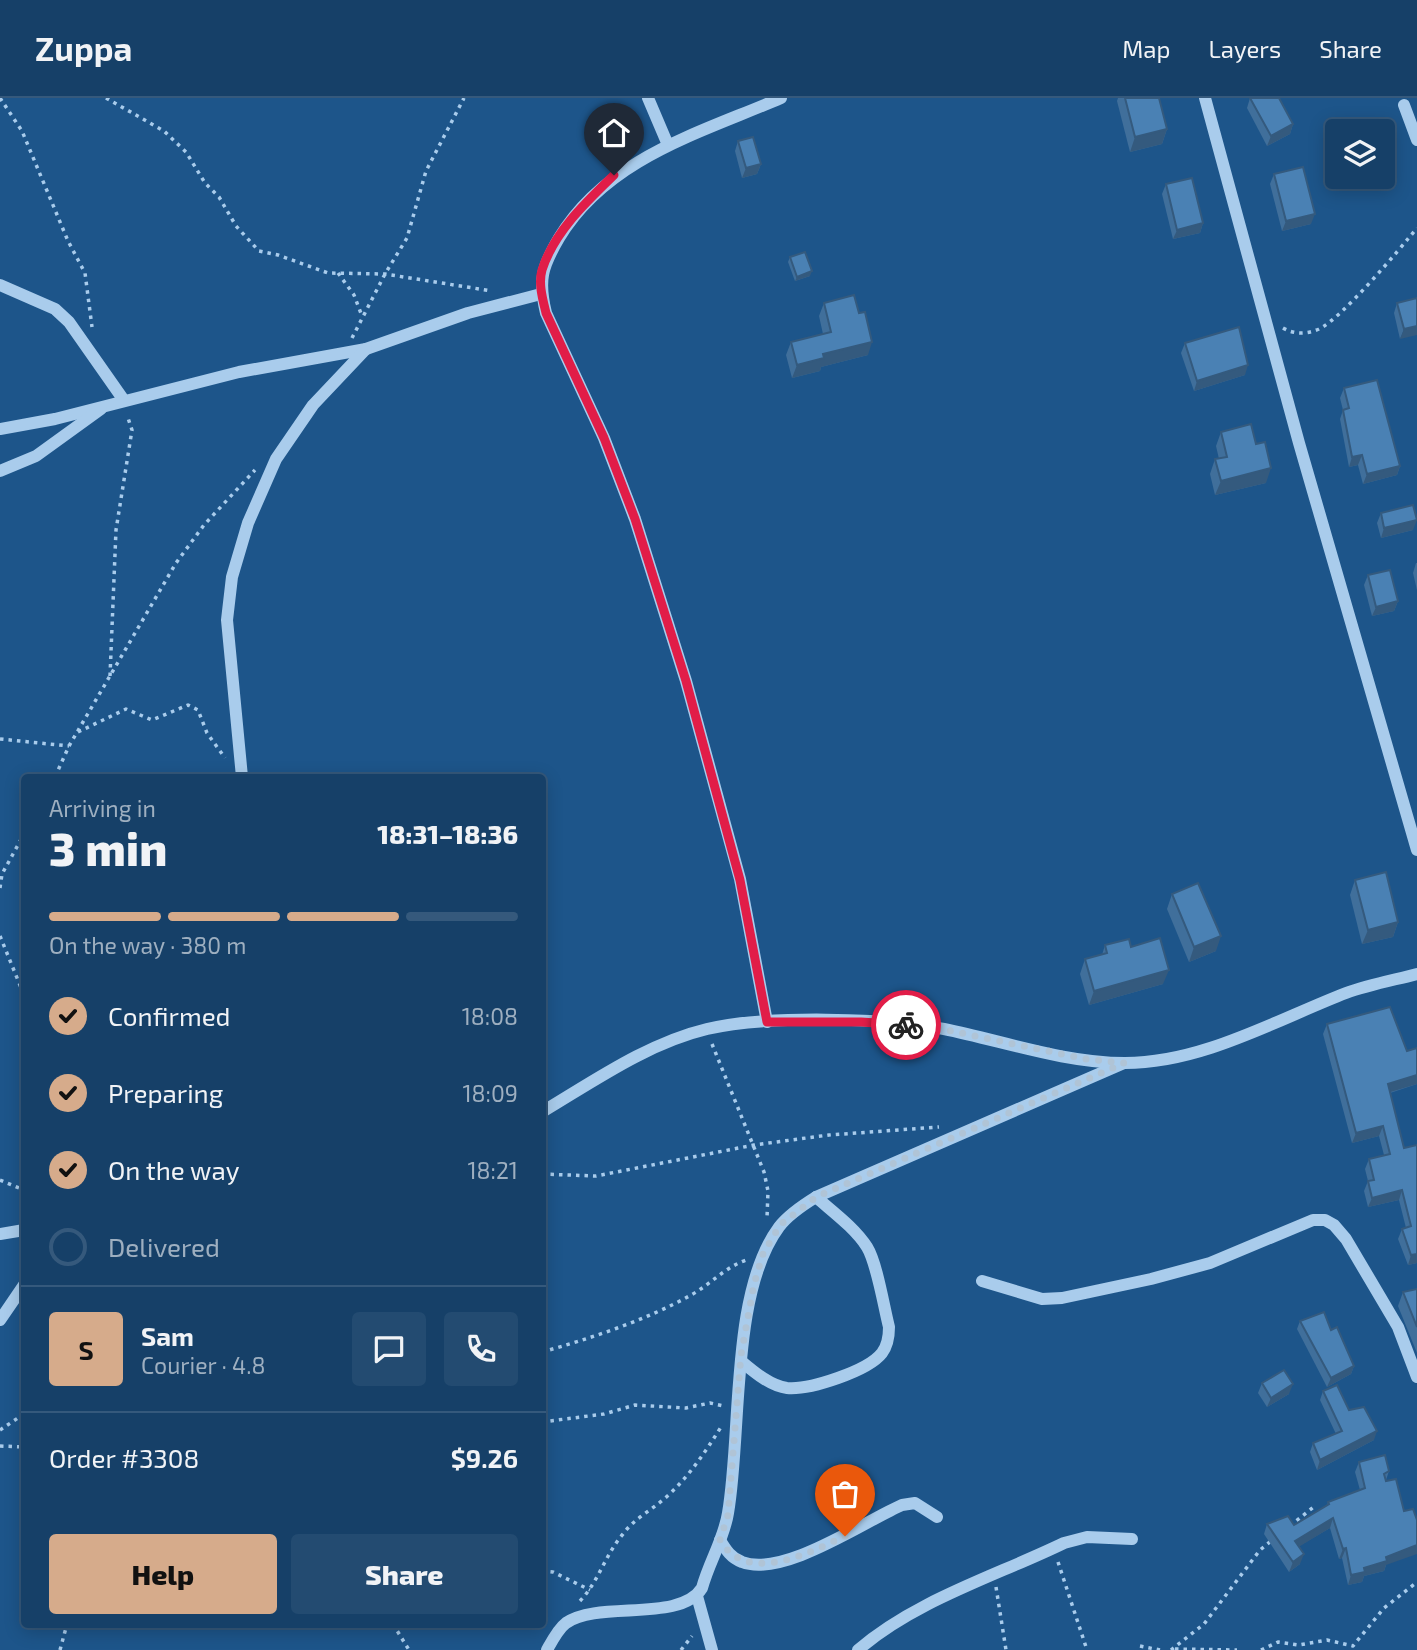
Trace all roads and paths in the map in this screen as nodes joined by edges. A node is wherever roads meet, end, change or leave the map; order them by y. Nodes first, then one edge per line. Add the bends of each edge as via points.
1 (0, 98) edge
2 (106, 98) edge
3 (464, 98) edge
4 (648, 98) edge
5 (781, 98) edge
6 (1205, 98) edge
7 (1404, 105) dead end
8 (1417, 140) edge
9 (668, 145) junction
10 (1417, 228) edge
11 (338, 273) junction
12 (385, 274) junction
13 (0, 285) edge
14 (541, 294) junction
15 (508, 302) junction
16 (1264, 316) junction
17 (362, 318) junction
18 (95, 332) dead end
19 (366, 349) junction
20 (345, 352) junction
21 (122, 400) junction
22 (106, 405) junction
23 (0, 429) edge
24 (276, 459) junction
25 (0, 471) edge
26 (110, 677) junction
27 (76, 733) junction
28 (0, 739) edge
29 (69, 746) junction
30 (232, 766) dead end
31 (56, 774) edge
32 (242, 774) edge
33 (21, 839) edge
34 (1417, 850) edge
35 (0, 888) edge
36 (0, 936) edge
37 (1417, 974) edge
38 (21, 988) edge
39 (767, 1022) junction
40 (706, 1029) junction
41 (1124, 1063) junction
42 (546, 1110) edge
43 (944, 1126) dead end
44 (754, 1145) junction
45 (546, 1174) edge
46 (0, 1180) edge
47 (21, 1189) edge
48 (816, 1197) junction
49 (21, 1230) edge
50 (0, 1234) edge
51 (765, 1250) junction
52 (982, 1281) dead end
53 (21, 1289) edge
54 (0, 1320) edge
55 (546, 1351) edge
56 (741, 1361) junction
57 (1417, 1377) edge
58 (735, 1404) junction
59 (21, 1416) edge
60 (546, 1422) edge
61 (0, 1430) edge
62 (0, 1446) edge
63 (21, 1447) edge
64 (1316, 1505) dead end
65 (937, 1517) dead end
66 (1288, 1528) edge
67 (1279, 1535) edge
68 (1132, 1539) dead end
69 (720, 1540) junction
70 (1054, 1548) junction
71 (546, 1571) edge
72 (992, 1575) junction
73 (1417, 1582) edge
74 (590, 1590) junction
75 (697, 1596) junction
76 (562, 1626) junction
77 (66, 1628) edge
78 (395, 1628) edge
79 (1140, 1646) dead end
80 (60, 1650) edge
81 (409, 1650) edge
82 (547, 1650) edge
83 (712, 1650) edge
84 (858, 1650) edge
85 (1006, 1650) edge
86 (1087, 1650) edge
87 (1160, 1650) edge
88 (1172, 1650) edge
89 (1237, 1650) edge
90 (1261, 1650) edge

1 - 18 path via 22,131 85,273
2 - 11 path via 164,131 186,152 236,226 259,251 314,270
3 - 12 path via 426,172 407,238
4 - 9 street
5 - 9 street
6 - 16 street
7 - 8 street
9 - 14 street via 614,175 574,216 541,272
10 - 16 path via 1385,267 1322,328 1298,333
11 - 12 path
11 - 17 path via 354,295
12 - 15 path via 486,288
12 - 17 path
13 - 21 street via 55,309 69,322
14 - 15 street
14 - 39 street via 635,519 686,681 740,880
15 - 19 street
16 - 34 street
17 - 20 path
19 - 20 street
19 - 24 street via 313,405
20 - 21 street
21 - 22 street
21 - 26 path via 132,430 116,530
22 - 23 street
22 - 25 street via 36,456
24 - 26 path via 248,474 204,525 148,606
24 - 32 street via 248,523 232,577 227,620
26 - 27 path
27 - 29 path
27 - 30 path via 125,709 152,720 188,705 198,710 207,733
28 - 29 path
29 - 31 path
33 - 35 path via 2,874
36 - 38 path
37 - 41 street via 1349,992 1183,1055
39 - 40 street
39 - 41 street via 932,1027
40 - 42 street via 655,1048
40 - 44 path
41 - 48 street
43 - 44 path
44 - 45 path via 596,1176
44 - 51 path via 768,1191
46 - 47 path
48 - 51 street via 780,1225
48 - 56 street via 842,1219 873,1258 889,1338 872,1363 801,1388 785,1388
49 - 50 street
51 - 55 path via 734,1264 678,1302
51 - 56 street via 754,1284
52 - 57 street via 1042,1299 1062,1298 1209,1263 1300,1225 1325,1220 1346,1239 1385,1303
53 - 54 street
56 - 58 street
58 - 60 path via 686,1408 635,1405 604,1415
58 - 69 street via 728,1515
58 - 74 path via 700,1461 624,1532
59 - 61 path
62 - 63 path
64 - 66 path
65 - 69 street via 915,1503 902,1505 816,1550 762,1564 740,1562
67 - 88 path via 1260,1550 1204,1624
68 - 70 street via 1087,1537
69 - 75 street
70 - 72 street
70 - 86 path
71 - 74 path
72 - 84 street via 884,1630
72 - 85 path
73 - 90 path via 1384,1608 1353,1646 1327,1640 1299,1645 1278,1642
74 - 76 path
75 - 76 street via 645,1609 581,1617
75 - 83 street
76 - 82 street
77 - 80 path
78 - 81 path
79 - 87 path
88 - 89 path

